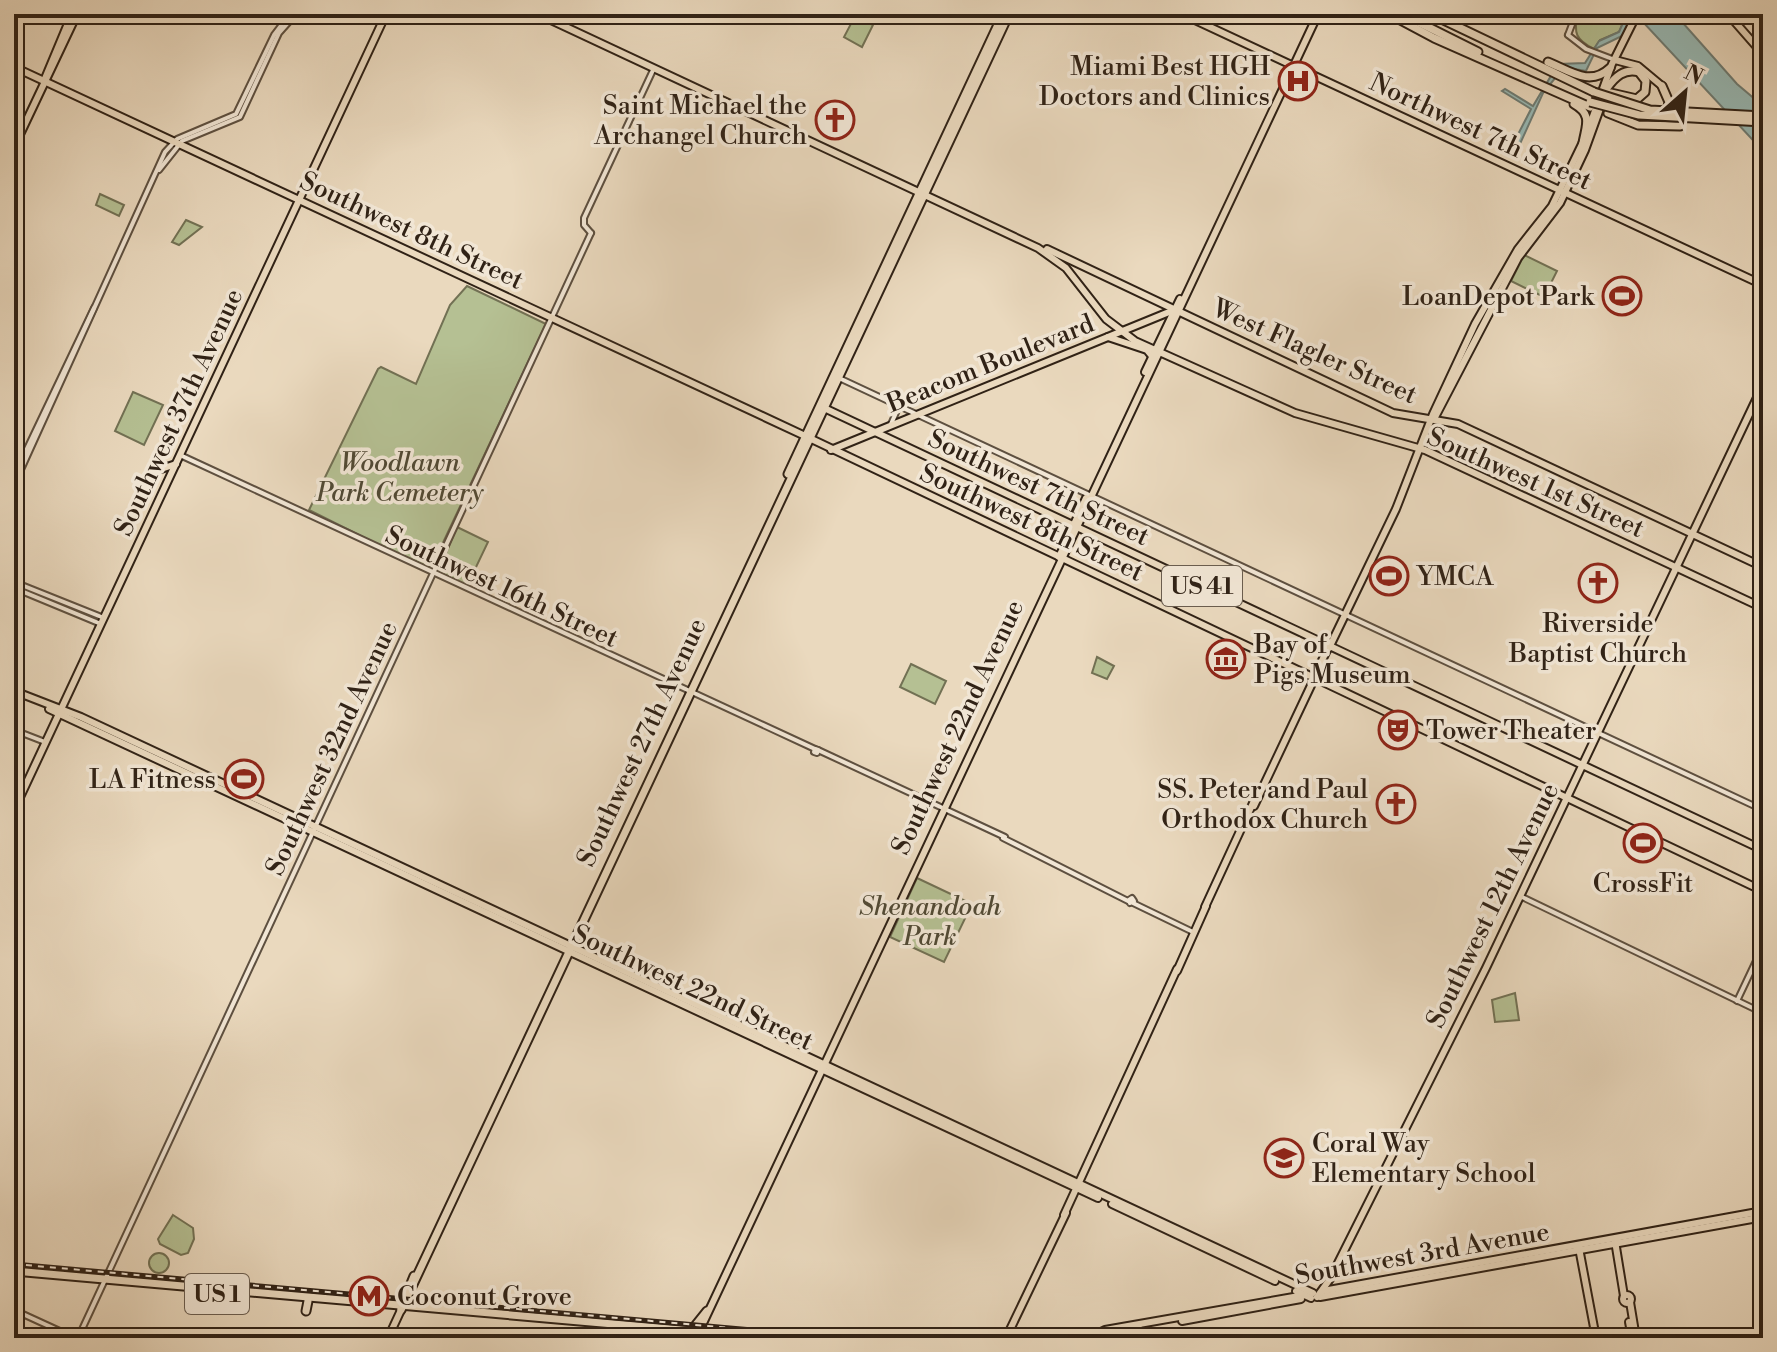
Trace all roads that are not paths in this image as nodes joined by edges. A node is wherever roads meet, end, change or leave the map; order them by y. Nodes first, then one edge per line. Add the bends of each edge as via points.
1 (75, 14) edge
2 (296, 14) edge
3 (538, 14) edge
4 (546, 14) edge
5 (1006, 14) edge
6 (1182, 14) edge
7 (1318, 14) edge
8 (1389, 14) edge
9 (1402, 14) edge
10 (1431, 14) edge
11 (1576, 14) edge
12 (1730, 14) edge
13 (386, 15) edge
14 (1636, 16) edge
15 (288, 17) edge
16 (1621, 46) junction
17 (1761, 51) edge
18 (1615, 60) junction
19 (1631, 63) junction
20 (1292, 65) junction
21 (653, 66) junction
22 (14, 67) edge
23 (1610, 68) junction
24 (1560, 71) junction
25 (44, 81) junction
26 (974, 81) junction
27 (1546, 86) junction
28 (1662, 86) joint
29 (1596, 90) junction
30 (1609, 91) junction
31 (1590, 104) junction
32 (234, 119) junction
33 (1763, 119) edge
34 (1651, 125) junction
35 (1680, 126) dead end
36 (947, 137) junction
37 (189, 138) junction
38 (176, 142) junction
39 (1583, 143) junction
40 (14, 147) edge
41 (186, 147) junction
42 (922, 191) junction
43 (1562, 192) junction
44 (299, 200) junction
45 (986, 221) junction
46 (1050, 255) joint
47 (1074, 276) junction
48 (1113, 281) junction
49 (1763, 285) edge
50 (96, 306) junction
51 (1176, 311) junction
52 (553, 318) junction
53 (1152, 320) junction
54 (1168, 321) junction
55 (1124, 334) junction
56 (1108, 337) junction
57 (1134, 345) junction
58 (1155, 352) junction
59 (836, 376) junction
60 (1763, 385) edge
61 (822, 406) junction
62 (899, 406) junction
63 (1440, 412) junction
64 (915, 414) junction
65 (1434, 419) junction
66 (1452, 422) junction
67 (891, 424) junction
68 (873, 431) junction
69 (885, 436) junction
70 (807, 438) junction
71 (1406, 446) junction
72 (828, 448) junction
73 (1421, 449) junction
74 (180, 455) junction
75 (1416, 456) junction
76 (176, 464) junction
77 (161, 469) dead end
78 (14, 476) edge
79 (1406, 483) junction
80 (14, 485) edge
81 (1090, 496) junction
82 (142, 515) dead end
83 (150, 520) junction
84 (1076, 526) junction
85 (1692, 534) junction
86 (1061, 557) junction
87 (1676, 567) junction
88 (1763, 567) edge
89 (431, 573) junction
90 (14, 582) edge
91 (24, 586) junction
92 (16, 589) edge
93 (62, 604) junction
94 (1763, 608) edge
95 (1344, 615) junction
96 (102, 621) junction
97 (1329, 648) junction
98 (1315, 677) junction
99 (14, 693) edge
100 (688, 693) junction
101 (60, 710) junction
102 (14, 730) edge
103 (1597, 732) junction
104 (45, 742) junction
105 (1581, 765) junction
106 (1566, 796) junction
107 (944, 808) junction
108 (14, 810) edge
109 (1763, 810) edge
110 (315, 829) junction
111 (1763, 850) edge
112 (1763, 891) edge
113 (1520, 896) junction
114 (1193, 932) junction
115 (1763, 946) edge
116 (569, 950) junction
117 (1737, 1001) junction
118 (1763, 1013) edge
119 (823, 1067) junction
120 (784, 1150) junction
121 (1077, 1185) junction
122 (1763, 1211) edge
123 (1763, 1217) edge
124 (436, 1236) junction
125 (1616, 1240) junction
126 (1578, 1247) junction
127 (1256, 1270) junction
128 (14, 1273) edge
129 (1330, 1279) junction
130 (104, 1281) junction
131 (1359, 1283) junction
132 (1290, 1288) junction
133 (1336, 1288) junction
134 (1324, 1291) junction
135 (1355, 1291) junction
136 (410, 1295) junction
137 (1311, 1296) junction
138 (1288, 1297) junction
139 (308, 1301) junction
140 (402, 1307) junction
141 (420, 1307) junction
142 (1189, 1307) dead end
143 (14, 1310) edge
144 (306, 1311) dead end
145 (444, 1311) junction
146 (707, 1311) joint
147 (1153, 1314) dead end
148 (1223, 1314) junction
149 (1139, 1316) dead end
150 (1188, 1316) junction
151 (550, 1321) junction
152 (1158, 1321) junction
153 (1221, 1322) dead end
154 (1138, 1325) junction
155 (1149, 1325) junction
156 (697, 1334) edge
157 (76, 1338) edge
158 (388, 1338) edge
159 (719, 1338) edge
160 (772, 1338) edge
161 (1006, 1338) edge
162 (1090, 1338) edge
163 (1100, 1338) edge
164 (1594, 1338) edge
165 (1634, 1338) edge

1 - 25 main road
2 - 15 street
3 - 21 main road, West Flagler Street
4 - 21 main road, West Flagler Street
5 - 26 highway
5 - 26 highway
6 - 20 main road, Northwest 7th Street
7 - 20 main road
8 - 27 highway
9 - 27 highway
10 - 24 highway
11 - 18 street via 1571,34 1577,42
12 - 17 main road
13 - 44 main road, Southwest 37th Avenue
14 - 16 main road
15 - 32 street
16 - 18 main road
16 - 19 main road
18 - 19 main road
18 - 23 main road
18 - 30 main road
19 - 28 main road
20 - 43 main road, Northwest 7th Street
20 - 51 main road
21 - 42 main road, West Flagler Street
21 - 52 street, Southwest 32nd Avenue via 584,223 591,233
22 - 25 main road, Southwest 8th Street / US 41
23 - 24 highway via 1592,79
23 - 39 main road
24 - 29 highway
25 - 38 main road, Southwest 8th Street / US 41
25 - 40 main road
26 - 36 highway
26 - 36 highway
27 - 31 highway
27 - 39 highway via 1584,112 1588,122
28 - 34 highway via 1669,106 1664,118
29 - 30 highway, bridge
29 - 33 highway, bridge via 1650,110
30 - 30 highway via 1617,76 1629,70 1641,73 1646,81 1645,92 1637,99
30 - 43 main road
31 - 33 highway, bridge via 1639,115
31 - 34 highway, bridge
32 - 37 street
32 - 38 street
34 - 35 highway
36 - 42 highway, Southwest 27th Avenue
37 - 38 street
37 - 41 main road
38 - 41 main road, Southwest 8th Street / US 41
38 - 50 street
39 - 43 main road
41 - 44 main road, Southwest 8th Street / US 41
42 - 45 main road, West Flagler Street
42 - 59 highway, Southwest 27th Avenue
43 - 49 main road, Northwest 7th Street
43 - 63 main road via 1551,217 1516,261
43 - 65 main road via 1515,252 1477,321
44 - 52 main road, Southwest 8th Street / US 41
44 - 74 main road, Southwest 37th Avenue
45 - 46 main road, West Flagler Street
45 - 48 main road, West Flagler Street
46 - 47 main road, Southwest 1st Street
47 - 48 main road via 1073,264
47 - 55 main road, Southwest 1st Street
48 - 51 main road, West Flagler Street
50 - 78 street
50 - 80 street
51 - 53 main road, Beacom Boulevard
51 - 54 main road, Southwest 22nd Avenue
51 - 58 main road, Southwest 22nd Avenue
51 - 65 main road, West Flagler Street via 1393,413
52 - 70 main road, Southwest 8th Street / US 41
52 - 89 street, Southwest 32nd Avenue
53 - 54 main road, Beacom Boulevard
53 - 55 main road, Beacom Boulevard
54 - 58 main road, Southwest 22nd Avenue
55 - 56 main road, Beacom Boulevard
55 - 57 main road
55 - 58 main road, Southwest 1st Street
56 - 57 main road
56 - 64 main road, Beacom Boulevard
57 - 58 main road
58 - 71 main road, Southwest 1st Street via 1295,413
58 - 81 main road, Southwest 22nd Avenue
59 - 61 highway, Southwest 27th Avenue
59 - 62 street
60 - 85 main road, Southwest 12th Avenue
61 - 68 main road, Southwest 7th Street
61 - 70 highway, Southwest 27th Avenue
62 - 64 street
62 - 67 street
63 - 65 main road
63 - 66 main road
64 - 67 main road, Beacom Boulevard
64 - 81 street
65 - 66 main road, West Flagler Street
65 - 73 main road
66 - 85 main road, West Flagler Street
67 - 68 main road, Beacom Boulevard
67 - 69 main road
68 - 69 main road, Southwest 7th Street / US 41
68 - 72 main road, Beacom Boulevard
69 - 84 main road, Southwest 7th Street / US 41
70 - 72 main road, Southwest 8th Street / US 41
70 - 100 highway, Southwest 27th Avenue
71 - 73 main road, Southwest 1st Street
71 - 75 main road
72 - 86 main road, Southwest 8th Street / US 41
73 - 75 main road
73 - 79 main road
73 - 87 main road, Southwest 1st Street
74 - 76 main road, Southwest 37th Avenue
74 - 89 street, Southwest 16th Street
75 - 79 main road
76 - 77 main road
76 - 83 main road, Southwest 37th Avenue
79 - 95 main road
81 - 84 main road, Southwest 22nd Avenue
81 - 95 street
82 - 83 main road
83 - 96 main road, Southwest 37th Avenue
84 - 86 main road, Southwest 22nd Avenue
84 - 97 main road, Southwest 7th Street / US 41
85 - 87 main road, Southwest 12th Avenue
85 - 88 main road, West Flagler Street
86 - 98 main road, Southwest 8th Street / US 41
86 - 107 main road, Southwest 22nd Avenue
87 - 94 main road, Southwest 1st Street
87 - 103 main road, Southwest 12th Avenue
89 - 100 street, Southwest 16th Street
89 - 110 street, Southwest 32nd Avenue
90 - 91 street
91 - 92 street
91 - 93 street
92 - 93 street
93 - 96 street
95 - 97 main road
95 - 103 street
96 - 101 main road, Southwest 37th Avenue
97 - 98 main road
97 - 105 main road, Southwest 7th Street / US 41
98 - 106 main road, Southwest 8th Street / US 41
98 - 114 main road
99 - 101 main road, Southwest 22nd Street
100 - 107 street, Southwest 16th Street
100 - 116 highway, Southwest 27th Avenue
101 - 104 main road, Southwest 37th Avenue
101 - 110 main road, Southwest 22nd Street
102 - 104 street
103 - 105 main road, Southwest 12th Avenue
103 - 109 street
104 - 108 main road, Southwest 37th Avenue
105 - 106 main road, Southwest 12th Avenue
105 - 111 main road, Southwest 7th Street / US 41
106 - 112 main road, Southwest 8th Street / US 41
106 - 113 main road, Southwest 12th Avenue
107 - 114 street, Southwest 16th Street
107 - 119 main road, Southwest 22nd Avenue
110 - 116 main road, Southwest 22nd Street
110 - 130 street, Southwest 32nd Avenue
113 - 117 street
113 - 129 main road, Southwest 12th Avenue
114 - 121 main road
115 - 117 street
116 - 119 main road, Southwest 22nd Street
116 - 124 highway, Southwest 27th Avenue
117 - 118 street
119 - 120 main road, Southwest 22nd Avenue
119 - 121 main road, Southwest 22nd Street
120 - 146 main road, Southwest 22nd Avenue
120 - 156 main road, Southwest 22nd Avenue
121 - 127 main road, Southwest 22nd Street
121 - 161 main road
122 - 125 main road, Southwest 3rd Avenue
123 - 125 main road, Southwest 3rd Avenue
124 - 136 highway, Southwest 27th Avenue
124 - 140 highway, Southwest 27th Avenue
125 - 126 main road, Southwest 3rd Avenue
125 - 165 main road
126 - 131 main road, Southwest 3rd Avenue
126 - 135 main road, Southwest 3rd Avenue
126 - 164 main road
127 - 132 main road, Southwest 22nd Street
127 - 137 main road, Southwest 22nd Street
128 - 130 highway, US 1
129 - 133 main road
129 - 134 main road, Southwest 12th Avenue
130 - 139 highway, US 1
130 - 140 highway, US 1
130 - 157 street, Southwest 32nd Avenue
131 - 133 main road, Southwest 3rd Avenue
131 - 135 main road
132 - 137 main road, Southwest 22nd Street
132 - 138 main road
133 - 134 main road, Southwest 3rd Avenue
134 - 137 main road
135 - 137 main road, Southwest 3rd Avenue
136 - 140 highway, Southwest 27th Avenue
136 - 141 highway
137 - 138 main road, Southwest 3rd Avenue
137 - 148 main road, Southwest 3rd Avenue
138 - 150 main road, Southwest 3rd Avenue
139 - 140 highway, US 1
139 - 144 highway
140 - 141 highway, US 1
140 - 145 highway, US 1
140 - 158 main road, Southwest 27th Avenue
141 - 145 highway, US 1
142 - 150 main road
143 - 157 street
145 - 151 highway, US 1
145 - 151 highway, US 1
146 - 156 highway
147 - 152 main road
148 - 153 main road
148 - 155 main road, Southwest 3rd Avenue
149 - 154 main road
150 - 152 main road, Southwest 3rd Avenue
151 - 156 highway, US 1
151 - 156 highway, US 1
152 - 155 main road, Southwest 3rd Avenue
154 - 155 main road, Southwest 3rd Avenue
154 - 162 main road, Southwest 3rd Avenue
155 - 163 main road, Southwest 3rd Avenue
156 - 159 highway, US 1
156 - 160 highway, US 1

